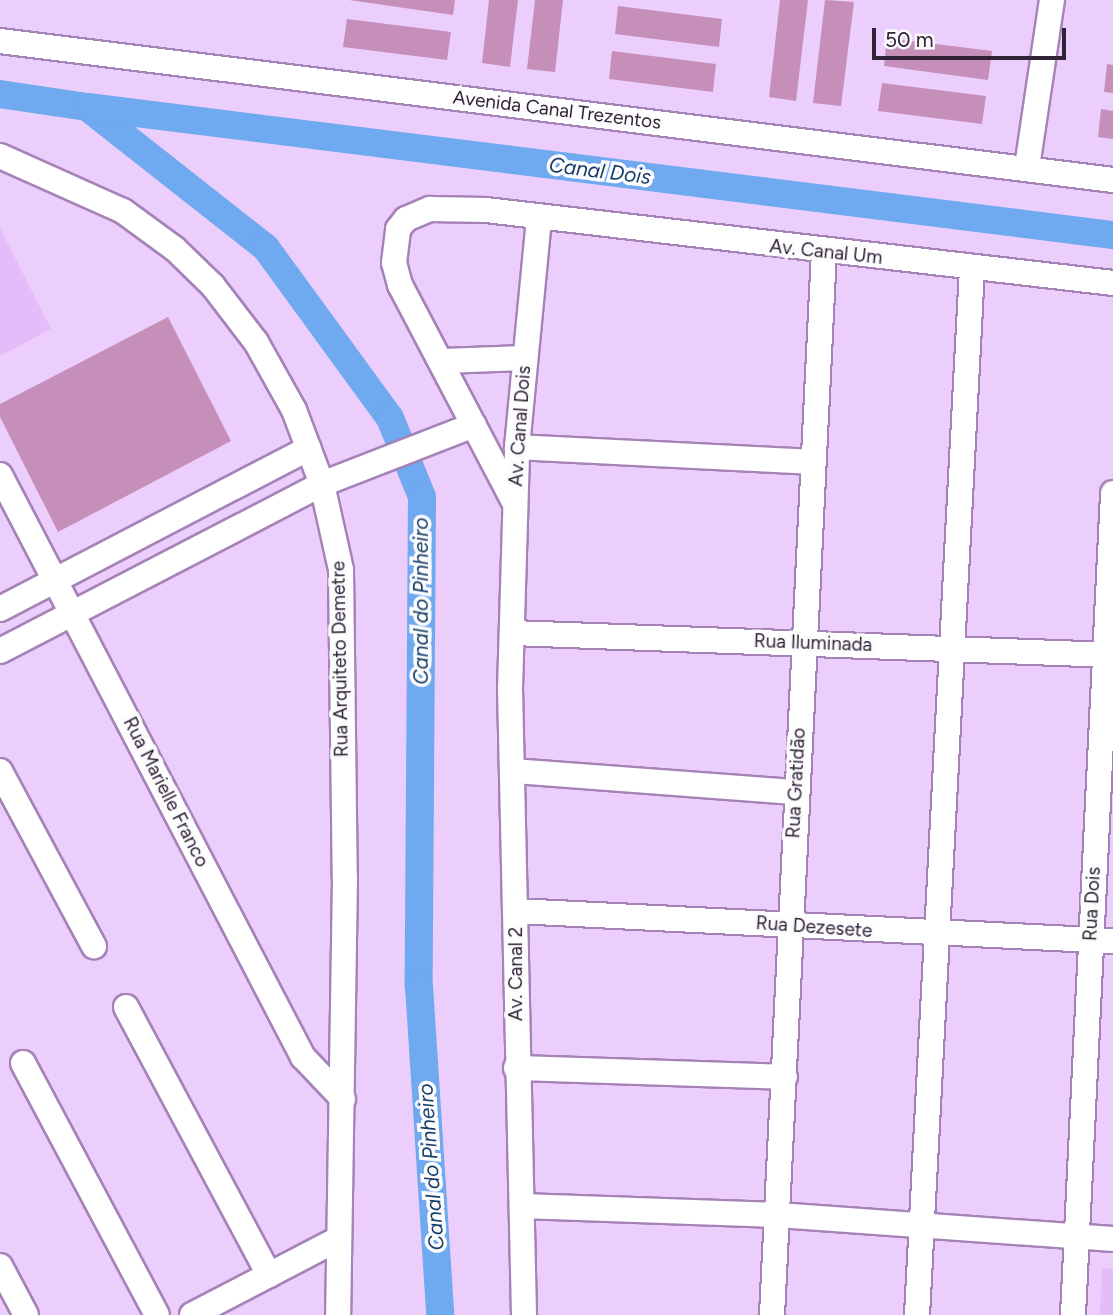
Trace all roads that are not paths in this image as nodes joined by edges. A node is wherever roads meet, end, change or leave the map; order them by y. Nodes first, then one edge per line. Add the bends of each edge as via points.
1 (1052, 0) edge
2 (0, 41) edge
3 (0, 156) edge
4 (1027, 167) junction
5 (1113, 180) edge
6 (539, 220) junction
7 (824, 252) junction
8 (972, 268) junction
9 (1113, 283) edge
10 (525, 358) junction
11 (442, 361) junction
12 (474, 425) junction
13 (517, 447) junction
14 (309, 448) junction
15 (813, 462) junction
16 (0, 475) edge
17 (322, 484) junction
18 (1113, 492) edge
19 (515, 505) junction
20 (1113, 505) edge
21 (57, 579) junction
22 (0, 609) edge
23 (74, 611) junction
24 (512, 633) junction
25 (804, 643) junction
26 (953, 649) junction
27 (0, 651) edge
28 (1107, 654) edge
29 (0, 771) edge
30 (514, 771) junction
31 (795, 792) junction
32 (1105, 803) edge
33 (516, 911) junction
34 (790, 925) junction
35 (936, 935) junction
36 (1102, 940) edge
37 (94, 946) dead end
38 (126, 1007) dead end
39 (23, 1063) dead end
40 (516, 1068) junction
41 (785, 1077) junction
42 (343, 1099) junction
43 (522, 1206) junction
44 (778, 1215) junction
45 (920, 1226) junction
46 (1079, 1236) junction
47 (1113, 1239) edge
48 (338, 1240) junction
49 (0, 1266) edge
50 (270, 1275) junction
51 (26, 1315) edge
52 (157, 1315) edge
53 (192, 1315) edge
54 (338, 1315) edge
55 (524, 1315) edge
56 (772, 1315) edge
57 (917, 1315) edge
58 (1073, 1315) edge

1 - 4 street
2 - 4 street, Avenida Canal Trezentos
3 - 14 street, Rua Arquiteto Demetre via 123,211 175,248 213,286 256,342 295,410
4 - 5 street, Avenida Canal Trezentos
6 - 7 street, Av. Canal Um
6 - 10 street, Av. Canal Dois
6 - 11 street, Av. Canal Um via 451,208 406,219 398,229 394,263 400,285
7 - 8 street, Av. Canal Um
7 - 15 street, Rua Gratidão
8 - 9 street, Av. Canal Um
8 - 26 street
10 - 11 street
10 - 13 street, Av. Canal Dois
11 - 12 street, Av. Canal Um
12 - 17 street
12 - 19 street, Av. Canal Um
13 - 15 street
13 - 19 street, Av. Canal Dois
14 - 17 street, Rua Arquiteto Demetre
14 - 21 street
15 - 25 street, Rua Gratidão
16 - 21 street, Rua Marielle Franco
17 - 23 street
17 - 42 street, Rua Arquiteto Demetre via 341,570
18 - 20 street, Rua Dois
19 - 24 street, Av. Canal Dois
20 - 28 street, Rua Dois
21 - 22 street
21 - 23 street, Rua Marielle Franco
23 - 27 street
23 - 42 street, Rua Marielle Franco via 303,1057
24 - 25 street, Rua Iluminada
24 - 30 street, Av. Canal 2
25 - 26 street, Rua Iluminada
25 - 31 street, Rua Gratidão
26 - 28 street, Rua Iluminada
26 - 35 street
28 - 32 street, Rua Dois
29 - 37 street
30 - 31 street
30 - 33 street, Av. Canal 2
31 - 34 street, Rua Gratidão
32 - 36 street, Rua Dois
33 - 34 street, Rua Dezesete
33 - 40 street, Av. Canal 2
34 - 35 street, Rua Dezesete
34 - 41 street, Rua Gratidão
35 - 36 street, Rua Dezesete
35 - 45 street
36 - 46 street, Rua Dois
38 - 50 street
39 - 52 street
40 - 41 street
40 - 43 street, Av. Canal 2
41 - 44 street, Rua Gratidão
42 - 48 street, Rua Arquiteto Demetre
43 - 44 street
43 - 55 street, Av. Canal 2
44 - 45 street
44 - 56 street, Rua Gratidão
45 - 46 street
45 - 57 street
46 - 47 street
46 - 58 street, Rua Dois
48 - 50 street
48 - 54 street, Rua Arquiteto Demetre
49 - 51 street
50 - 53 street

